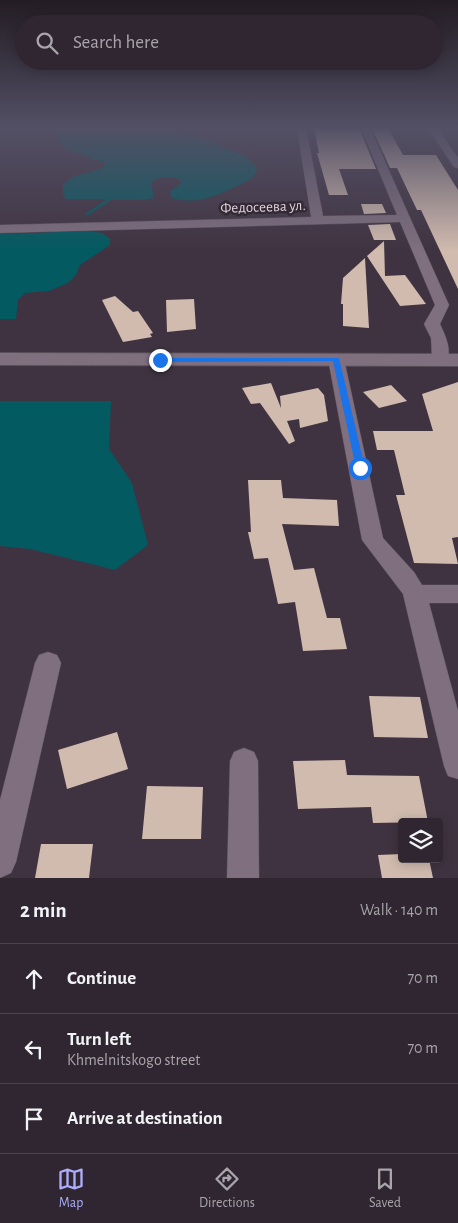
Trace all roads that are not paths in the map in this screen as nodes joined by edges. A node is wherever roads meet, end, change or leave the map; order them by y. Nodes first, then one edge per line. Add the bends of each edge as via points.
1 (309, 169) edge
2 (383, 169) edge
3 (404, 218) junction
4 (318, 220) junction
5 (145, 226) joint
6 (0, 229) edge
7 (0, 359) edge
8 (336, 359) junction
9 (449, 359) edge
10 (415, 594) junction
11 (458, 594) edge
12 (48, 663) dead end
13 (244, 761) dead end
14 (458, 766) edge
15 (0, 862) edge
16 (243, 878) edge

1 - 4 street, Федосеева ул.
2 - 3 street
3 - 4 street
3 - 9 street via 442,305 432,324
4 - 5 street, Федосеева ул.
5 - 6 street
7 - 8 street
8 - 9 street
8 - 10 street via 373,540 406,578
10 - 11 street
10 - 14 street
12 - 15 street
13 - 16 street

